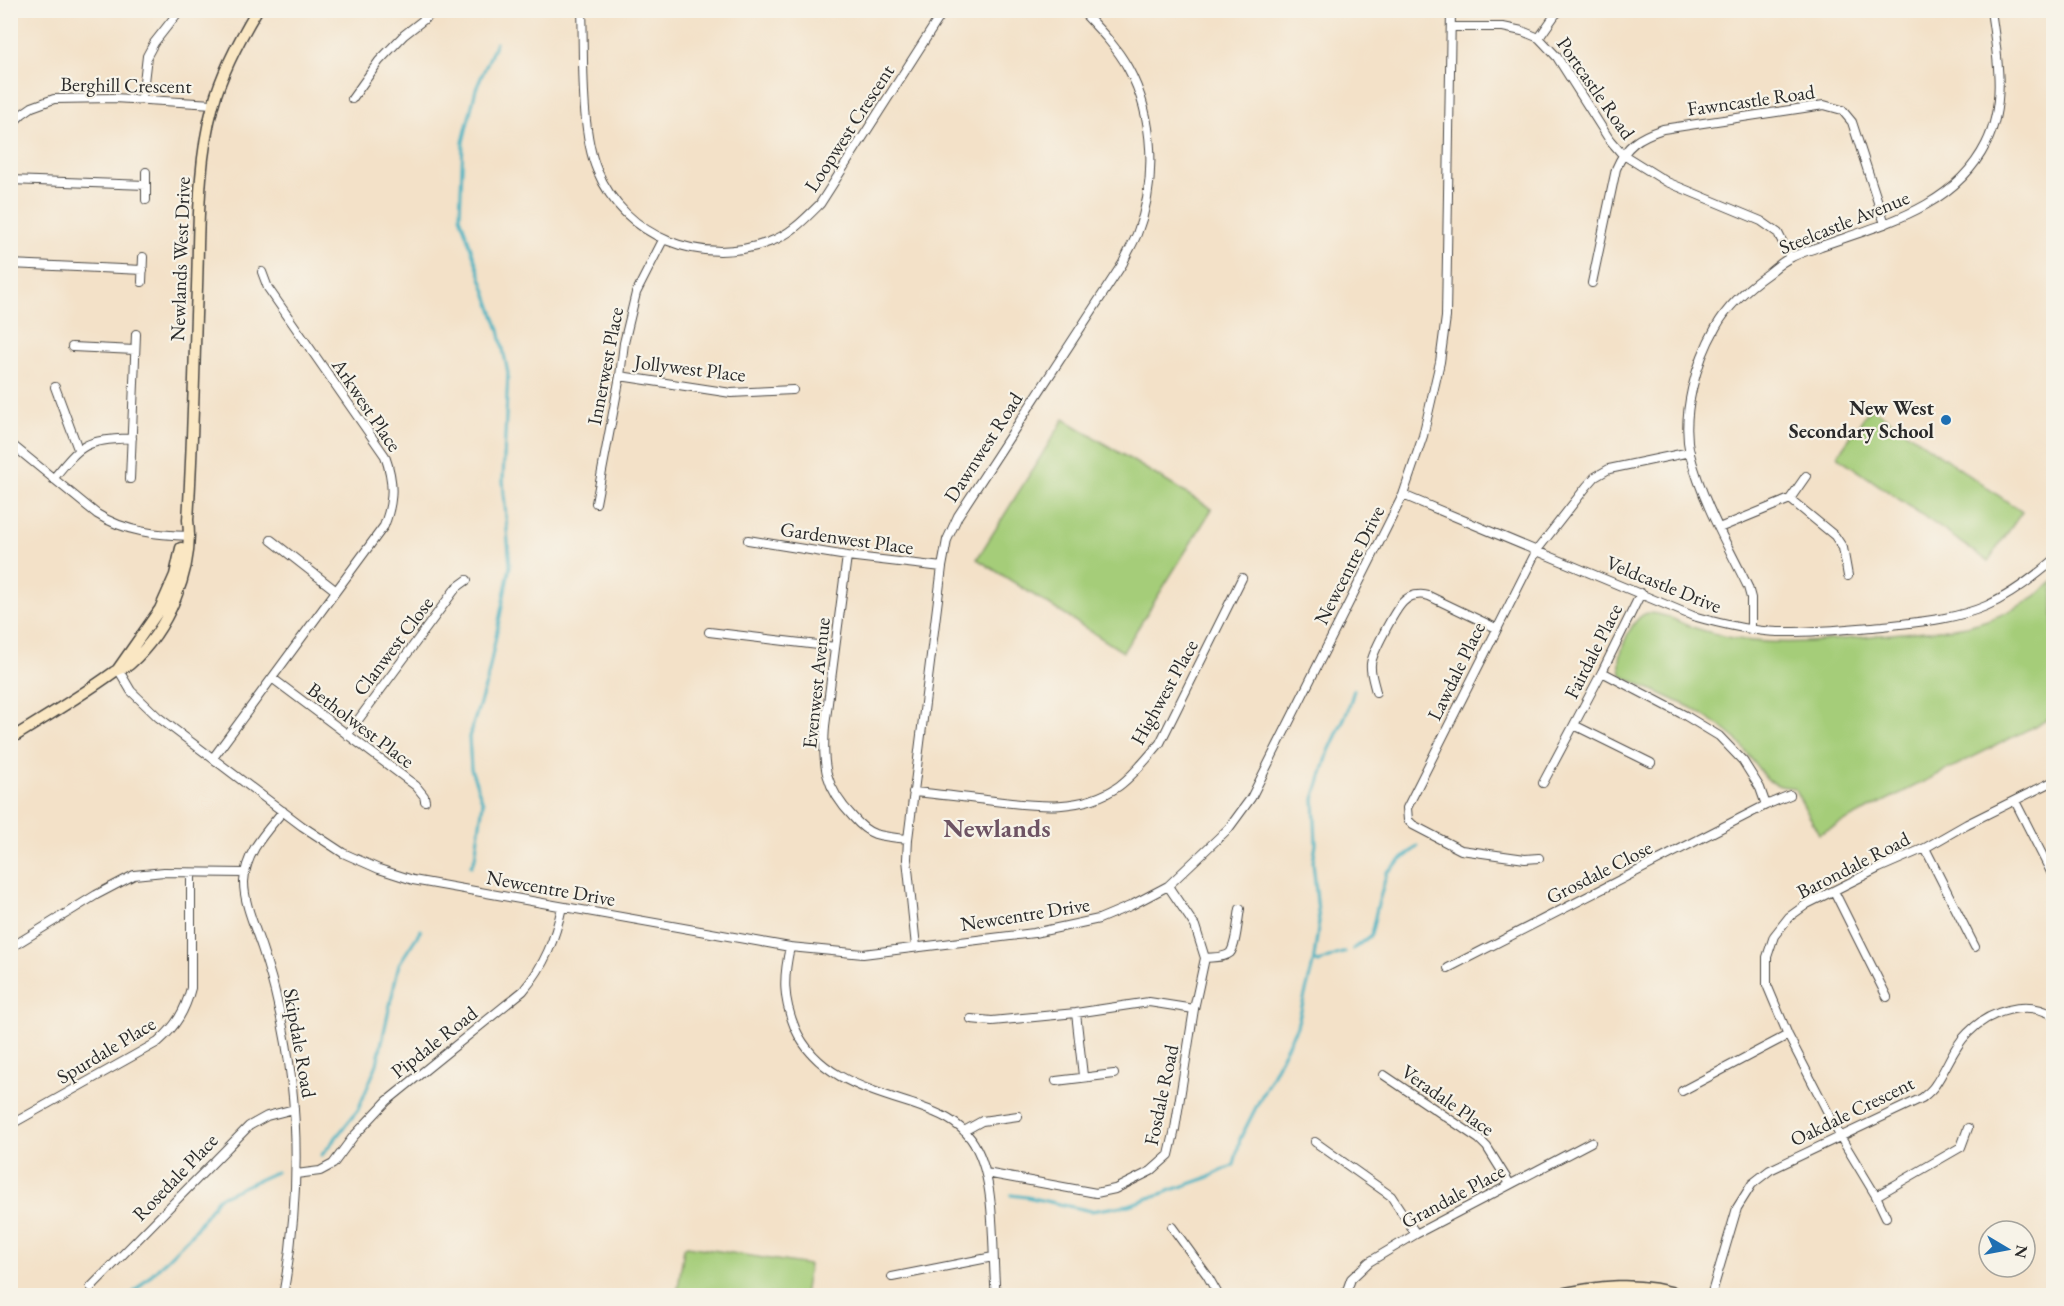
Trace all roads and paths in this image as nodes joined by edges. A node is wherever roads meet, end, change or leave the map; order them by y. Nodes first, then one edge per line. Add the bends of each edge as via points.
1 (257, 10) edge
2 (436, 10) edge
3 (582, 10) edge
4 (944, 10) edge
5 (1081, 10) edge
6 (1451, 10) edge
7 (1561, 10) edge
8 (1991, 10) edge
9 (177, 13) edge
10 (1451, 27) junction
11 (1539, 38) junction
12 (142, 99) junction
13 (352, 99) dead end
14 (213, 104) junction
15 (10, 126) edge
16 (1622, 154) junction
17 (146, 172) dead end
18 (10, 180) edge
19 (146, 185) junction
20 (146, 200) dead end
21 (1885, 224) junction
22 (663, 240) junction
23 (143, 257) dead end
24 (1790, 257) junction
25 (10, 264) edge
26 (142, 270) junction
27 (262, 272) dead end
28 (142, 282) dead end
29 (1592, 284) dead end
30 (136, 334) dead end
31 (72, 347) dead end
32 (135, 350) junction
33 (620, 376) junction
34 (55, 387) dead end
35 (793, 390) dead end
36 (132, 438) junction
37 (10, 443) edge
38 (78, 449) junction
39 (1690, 452) junction
40 (1806, 476) dead end
41 (53, 479) junction
42 (130, 479) dead end
43 (1403, 495) junction
44 (1790, 499) junction
45 (596, 503) dead end
46 (1719, 528) junction
47 (187, 536) junction
48 (271, 540) dead end
49 (748, 540) dead end
50 (1537, 550) junction
51 (847, 556) junction
52 (2054, 560) edge
53 (942, 567) junction
54 (1848, 576) dead end
55 (1242, 578) dead end
56 (468, 580) dead end
57 (335, 590) junction
58 (1641, 593) junction
59 (1496, 628) junction
60 (1751, 630) junction
61 (709, 632) dead end
62 (834, 647) junction
63 (118, 669) junction
64 (1602, 672) junction
65 (272, 678) junction
66 (1376, 692) dead end
67 (1575, 725) junction
68 (347, 735) junction
69 (10, 739) edge
70 (213, 758) junction
71 (1651, 763) dead end
72 (2054, 781) edge
73 (1543, 783) dead end
74 (913, 792) junction
75 (1790, 795) dead end
76 (425, 801) dead end
77 (2015, 801) junction
78 (1766, 806) junction
79 (283, 811) junction
80 (908, 839) junction
81 (1925, 848) junction
82 (1539, 858) dead end
83 (191, 873) junction
84 (245, 873) junction
85 (2054, 878) edge
86 (1168, 886) junction
87 (1834, 891) junction
88 (561, 906) junction
89 (1240, 909) dead end
90 (916, 946) junction
91 (790, 947) junction
92 (1975, 947) dead end
93 (10, 948) edge
94 (1205, 958) junction
95 (1448, 968) dead end
96 (1887, 997) dead end
97 (1194, 1009) junction
98 (1076, 1013) junction
99 (2054, 1016) edge
100 (971, 1019) dead end
101 (1788, 1035) junction
102 (1114, 1074) dead end
103 (1083, 1076) junction
104 (1384, 1076) dead end
105 (1056, 1081) dead end
106 (1683, 1090) dead end
107 (294, 1109) junction
108 (1018, 1116) dead end
109 (10, 1125) edge
110 (1968, 1128) dead end
111 (964, 1131) junction
112 (1841, 1138) junction
113 (1315, 1142) dead end
114 (1591, 1142) dead end
115 (986, 1173) junction
116 (296, 1174) junction
117 (1510, 1184) junction
118 (1876, 1196) junction
119 (1886, 1217) dead end
120 (1172, 1227) dead end
121 (1416, 1234) junction
122 (993, 1257) junction
123 (892, 1277) dead end
124 (91, 1287) dead end
125 (283, 1296) edge
126 (996, 1296) edge
127 (1219, 1296) edge
128 (1345, 1296) edge
129 (1552, 1296) edge
130 (1683, 1296) edge
131 (1711, 1296) edge

1 - 14 street, Newlands West Drive via 235,49
2 - 13 street via 379,61
3 - 22 street, Loopwest Crescent via 588,134 596,169 622,209
4 - 22 street, Loopwest Crescent via 820,204 795,228 771,242 723,251 695,249
5 - 53 street, Dawnwest Road via 1128,67 1140,95 1149,134 1150,166 1143,211 1137,234 1122,263 958,516 947,540
6 - 10 street, Newcentre Drive
7 - 11 street
8 - 21 street, Steelcastle Avenue via 1999,79 1998,101 1986,144 1967,173 1947,193 1909,216
9 - 12 street via 147,56
10 - 11 street, Portcastle Road via 1503,27
10 - 43 street, Newcentre Drive via 1445,324 1435,391
11 - 16 street, Portcastle Road via 1557,57
12 - 14 street, Berghill Crescent
12 - 15 street, Berghill Crescent via 54,99 32,107
14 - 47 street, Newlands West Drive via 202,166
16 - 21 street, Fawncastle Road via 1642,136 1663,129 1824,105 1833,107 1842,110 1852,122
16 - 24 street, Portcastle Road via 1667,182 1761,221 1778,233
16 - 29 street
17 - 19 street
18 - 19 street
19 - 20 street
21 - 24 street, Steelcastle Avenue
22 - 33 street, Innerwest Place via 636,293
23 - 26 street
24 - 39 street, Steelcastle Avenue via 1747,289 1716,326 1694,376
25 - 26 street
26 - 28 street
27 - 57 street, Arkwest Place via 268,288 385,456 390,471 392,499 384,526
30 - 32 street
31 - 32 street
32 - 36 street
33 - 35 street, Jollywest Place via 731,393
33 - 45 street, Innerwest Place
34 - 38 street
36 - 38 street via 92,442
36 - 42 street
37 - 41 street
38 - 41 street
39 - 46 street, Steelcastle Avenue
39 - 50 street, Lawdale Place via 1610,469 1594,477
40 - 44 street
41 - 47 street via 111,523
43 - 50 street, Veldcastle Drive
43 - 86 street, Newcentre Drive via 1251,798 1228,828
44 - 46 street
44 - 54 street via 1834,536 1843,548
46 - 60 street, Steelcastle Avenue via 1748,586
47 - 63 street, Newlands West Drive via 168,592 154,619
48 - 57 street
49 - 51 street, Gardenwest Place
50 - 58 street, Veldcastle Drive
50 - 59 street, Lawdale Place
51 - 53 street, Gardenwest Place
51 - 62 street, Evenwest Avenue
52 - 60 street, Veldcastle Drive via 2014,591 1956,616 1839,630
53 - 74 street, Dawnwest Road
55 - 74 street, Highwest Place via 1160,743 1118,787 1070,805 1038,807
56 - 68 street, Clanwest Close via 456,588
57 - 65 street, Arkwest Place
58 - 60 street, Veldcastle Drive via 1693,616
58 - 64 street, Fairdale Place
59 - 66 street via 1429,596 1411,597 1403,602 1375,649 1371,664
59 - 82 street, Lawdale Place via 1407,808 1408,820 1455,848
61 - 62 street
62 - 80 street, Evenwest Avenue via 823,752 828,780 838,800 862,827 874,834
63 - 69 street, Newlands West Drive
63 - 70 street, Newcentre Drive via 131,691 158,717
64 - 67 street, Fairdale Place
64 - 78 street via 1719,736 1743,761
65 - 68 street, Betholwest Place
65 - 70 street, Arkwest Place
67 - 71 street, Fairdale Place
67 - 73 street, Fairdale Place
68 - 76 street, Betholwest Place via 416,786
70 - 79 street, Newcentre Drive
72 - 77 street, Barondale Road
74 - 80 street, Dawnwest Road
75 - 78 street, Grosdale Close
77 - 81 street, Barondale Road
77 - 85 street
78 - 95 street, Grosdale Close
79 - 84 street, Skipdale Road via 253,851
79 - 88 street, Newcentre Drive via 343,853 397,876
80 - 90 street, Dawnwest Road
81 - 87 street, Barondale Road
81 - 92 street
83 - 84 street
83 - 93 street via 148,873 124,879
83 - 109 street, Spurdale Place via 191,988 187,1005 171,1031
84 - 107 street, Skipdale Road via 246,897 279,1006
86 - 90 street, Newcentre Drive via 1099,919 1034,933
86 - 94 street via 1194,926
87 - 96 street
87 - 101 street, Barondale Road via 1789,917 1774,936 1769,951 1767,985
88 - 91 street, Newcentre Drive
88 - 116 street, Pipdale Road via 551,947 523,991 387,1101 333,1164 320,1171
89 - 94 street via 1230,952
90 - 91 street, Newcentre Drive via 863,954
91 - 111 street via 784,989 788,1010 800,1038 819,1063 858,1086 940,1113
94 - 97 street, Fosdale Road
97 - 98 street via 1149,1002
97 - 115 street, Fosdale Road via 1169,1155 1151,1171 1115,1189 1096,1193
98 - 100 street via 992,1021
98 - 103 street
99 - 112 street, Oakdale Crescent via 2013,1008 1991,1016 1968,1032 1935,1085 1922,1098
101 - 106 street
101 - 112 street, Barondale Road
102 - 103 street
103 - 105 street
104 - 117 street, Veradale Place via 1479,1139
107 - 116 street, Skipdale Road
107 - 124 street, Rosedale Place via 249,1126
108 - 111 street via 982,1121
110 - 118 street via 1961,1147
111 - 115 street via 980,1155
112 - 118 street, Barondale Road
112 - 131 street, Oakdale Crescent via 1770,1170 1752,1184 1737,1208
113 - 121 street via 1391,1196
114 - 117 street, Grandale Place
115 - 122 street
116 - 125 street, Skipdale Road
117 - 121 street, Grandale Place
118 - 119 street, Barondale Road
120 - 127 street
121 - 128 street, Grandale Place via 1369,1262 1351,1279
122 - 123 street
122 - 126 street
129 - 130 street via 1620,1285

